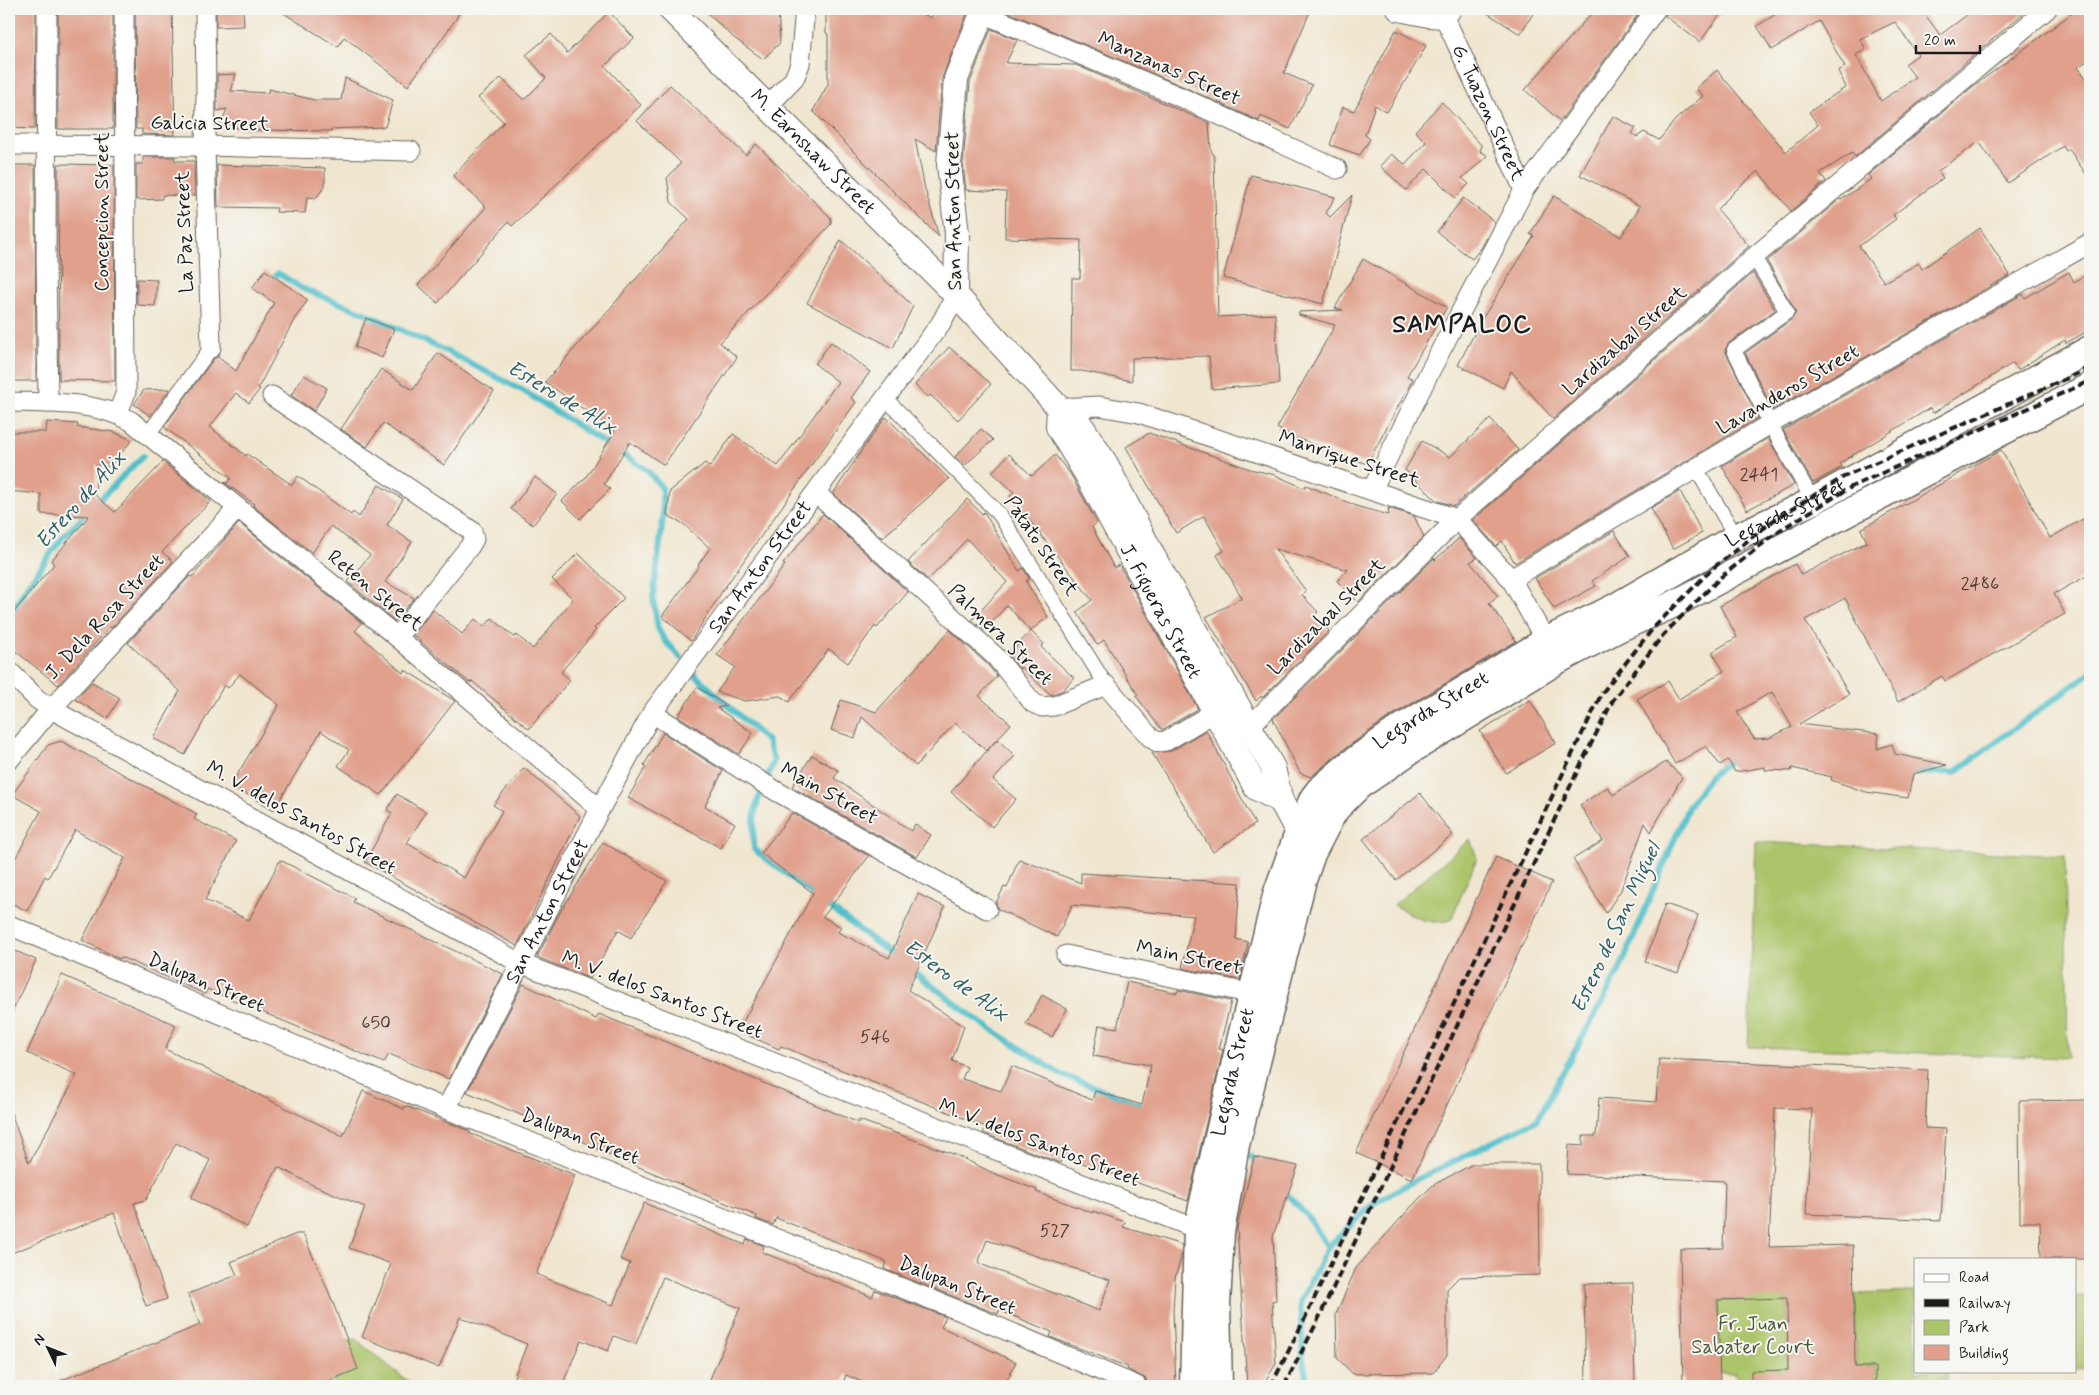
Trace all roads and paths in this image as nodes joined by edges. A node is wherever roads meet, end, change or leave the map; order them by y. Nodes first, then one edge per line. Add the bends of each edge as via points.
1 (47, 9) edge
2 (124, 9) edge
3 (205, 9) edge
4 (670, 9) edge
5 (806, 9) edge
6 (1399, 9) edge
7 (1656, 9) edge
8 (2048, 9) edge
9 (983, 11) edge
10 (1446, 12) edge
11 (767, 107) junction
12 (9, 145) edge
13 (124, 145) junction
14 (47, 146) junction
15 (204, 146) junction
16 (411, 151) dead end
17 (1337, 169) dead end
18 (1524, 190) junction
19 (2090, 244) edge
20 (1754, 257) junction
21 (956, 295) junction
22 (211, 348) joint
23 (2090, 349) edge
24 (2090, 386) edge
25 (272, 396) dead end
26 (886, 399) junction
27 (9, 402) edge
28 (48, 403) junction
29 (1059, 408) junction
30 (118, 413) junction
31 (1770, 424) junction
32 (148, 433) junction
33 (1697, 470) junction
34 (1372, 490) junction
35 (816, 493) junction
36 (1813, 501) junction
37 (238, 508) junction
38 (1457, 519) junction
39 (1736, 537) junction
40 (1512, 579) junction
41 (1182, 627) junction
42 (397, 637) junction
43 (1552, 651) junction
44 (9, 671) edge
45 (1106, 685) junction
46 (51, 708) junction
47 (1215, 712) junction
48 (652, 713) junction
49 (1250, 726) junction
50 (9, 760) edge
51 (1281, 801) junction
52 (600, 809) junction
53 (1305, 844) junction
54 (987, 909) dead end
55 (9, 925) edge
56 (1066, 955) dead end
57 (520, 964) junction
58 (1263, 996) junction
59 (446, 1109) junction
60 (1197, 1229) junction
61 (1137, 1386) edge
62 (1193, 1386) edge
63 (1219, 1386) edge

1 - 14 street
2 - 13 street, Concepcion Street
3 - 15 street, La Paz Street
4 - 11 street, M. Earnshaw Street
5 - 11 street via 800,64 794,79
6 - 10 street via 1429,15
7 - 18 street
8 - 20 street, Lardizabal Street
9 - 17 street, Manzanas Street
9 - 21 street, San Anton Street via 956,79 950,164 956,234
10 - 18 street, G. Tuazon Street
11 - 21 street, M. Earnshaw Street
12 - 14 street, Galicia Street
13 - 14 street, Galicia Street
13 - 15 street, Galicia Street
13 - 30 street, Concepcion Street via 126,392
14 - 28 street
15 - 16 street, Galicia Street
15 - 22 street, La Paz Street
18 - 34 street
19 - 31 street, Lavanderos Street
20 - 31 street via 1787,312 1734,350
20 - 38 street, Lardizabal Street
21 - 26 street, San Anton Street via 941,324
21 - 29 street, J. Figueras Street
22 - 32 street, La Paz Street
23 - 36 main road, Legarda Street
24 - 43 main road, Legarda Street via 1670,606 1620,628
25 - 42 street via 472,531 474,539 470,546
26 - 35 street, San Anton Street
26 - 45 street, Patato Street via 1000,515
27 - 28 street
28 - 30 street
29 - 34 street, Manrique Street via 1099,406 1139,413
29 - 41 street, J. Figueras Street via 1077,419 1106,464 1154,558
30 - 32 street, Reten Street
31 - 33 street, Lavanderos Street
31 - 36 street
32 - 37 street, Reten Street
33 - 39 street
33 - 40 street, Lavanderos Street
34 - 38 street, Manrique Street
35 - 45 street, Palmera Street via 996,657 1033,703 1042,707 1054,706
35 - 48 street, San Anton Street
36 - 39 main road, Legarda Street
37 - 42 street, Reten Street
37 - 46 street, J. Dela Rosa Street
38 - 40 street, Manrique Street
38 - 49 street, Lardizabal Street
39 - 43 main road, Legarda Street via 1613,608
40 - 43 street, Manrique Street
41 - 47 street, J. Figueras Street
41 - 49 street, J. Figueras Street
42 - 52 street, Reten Street
43 - 53 main road, Legarda Street via 1394,732 1348,765 1313,798
44 - 46 street, M. V. delos Santos Street via 37,699
45 - 47 street via 1157,742 1166,741
46 - 50 street, J. Dela Rosa Street
46 - 57 street, M. V. delos Santos Street
47 - 51 street, J. Figueras Street via 1256,788
48 - 52 street, San Anton Street
48 - 54 street, Main Street via 776,791
49 - 51 street, J. Figueras Street via 1273,768
51 - 53 street, J. Figueras Street
52 - 57 street, San Anton Street
53 - 58 main road, Legarda Street via 1277,892
55 - 59 street, Dalupan Street
56 - 58 street, Main Street
57 - 59 street, San Anton Street
57 - 60 street, M. V. delos Santos Street
58 - 60 main road, Legarda Street
58 - 63 main road, Legarda Street via 1259,1050 1236,1145 1221,1232 1217,1304
59 - 61 street, Dalupan Street via 963,1312
60 - 62 main road, Legarda Street

